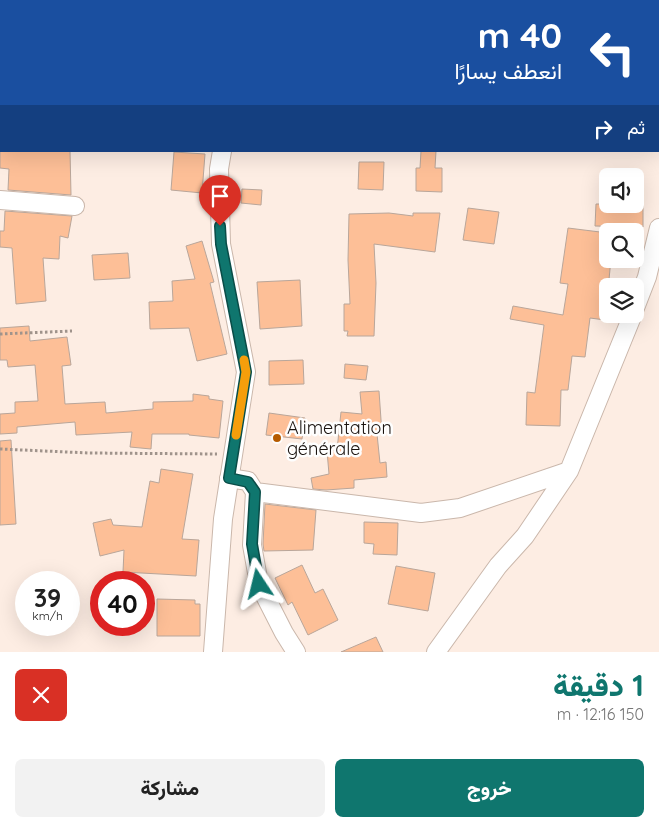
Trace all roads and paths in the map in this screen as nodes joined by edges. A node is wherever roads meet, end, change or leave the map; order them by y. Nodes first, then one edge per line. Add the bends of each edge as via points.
1 (222, 152) edge
2 (0, 200) edge
3 (76, 206) dead end
4 (659, 228) edge
5 (644, 285) edge
6 (629, 323) edge
7 (72, 331) dead end
8 (0, 334) edge
9 (0, 449) edge
10 (233, 454) junction
11 (570, 471) junction
12 (229, 478) junction
13 (255, 492) junction
14 (213, 652) edge
15 (296, 652) edge
16 (436, 652) edge

1 - 10 street via 219,169 221,244 246,372
2 - 3 street
4 - 5 street
6 - 11 street
7 - 8 path
9 - 10 path
10 - 12 street
11 - 13 street via 460,508 421,513
11 - 16 street via 525,536 498,566
12 - 13 street via 248,482
12 - 14 street
13 - 15 street via 252,544 259,584

